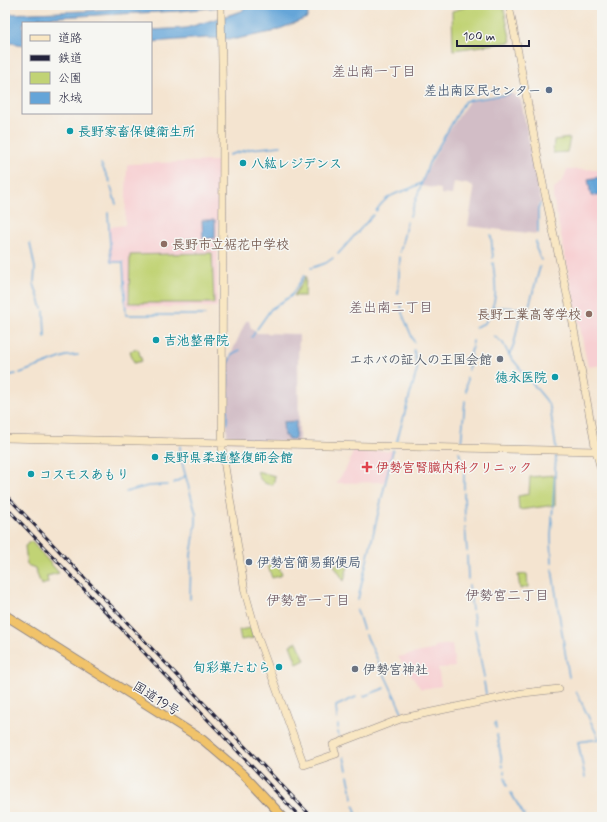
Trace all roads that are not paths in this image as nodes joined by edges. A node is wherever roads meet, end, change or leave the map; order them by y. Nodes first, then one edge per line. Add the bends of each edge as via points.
1 (221, 5) edge
2 (510, 5) edge
3 (5, 438) edge
4 (222, 443) junction
5 (596, 452) junction
6 (602, 473) edge
7 (5, 616) edge
8 (559, 689) dead end
9 (283, 817) edge

1 - 4 street
2 - 5 street
3 - 4 street
4 - 5 street
4 - 8 street via 245,592 258,638 304,765 336,754 333,745 403,718 523,693
5 - 6 street
7 - 9 highway, 国道19号 via 203,740 244,775

